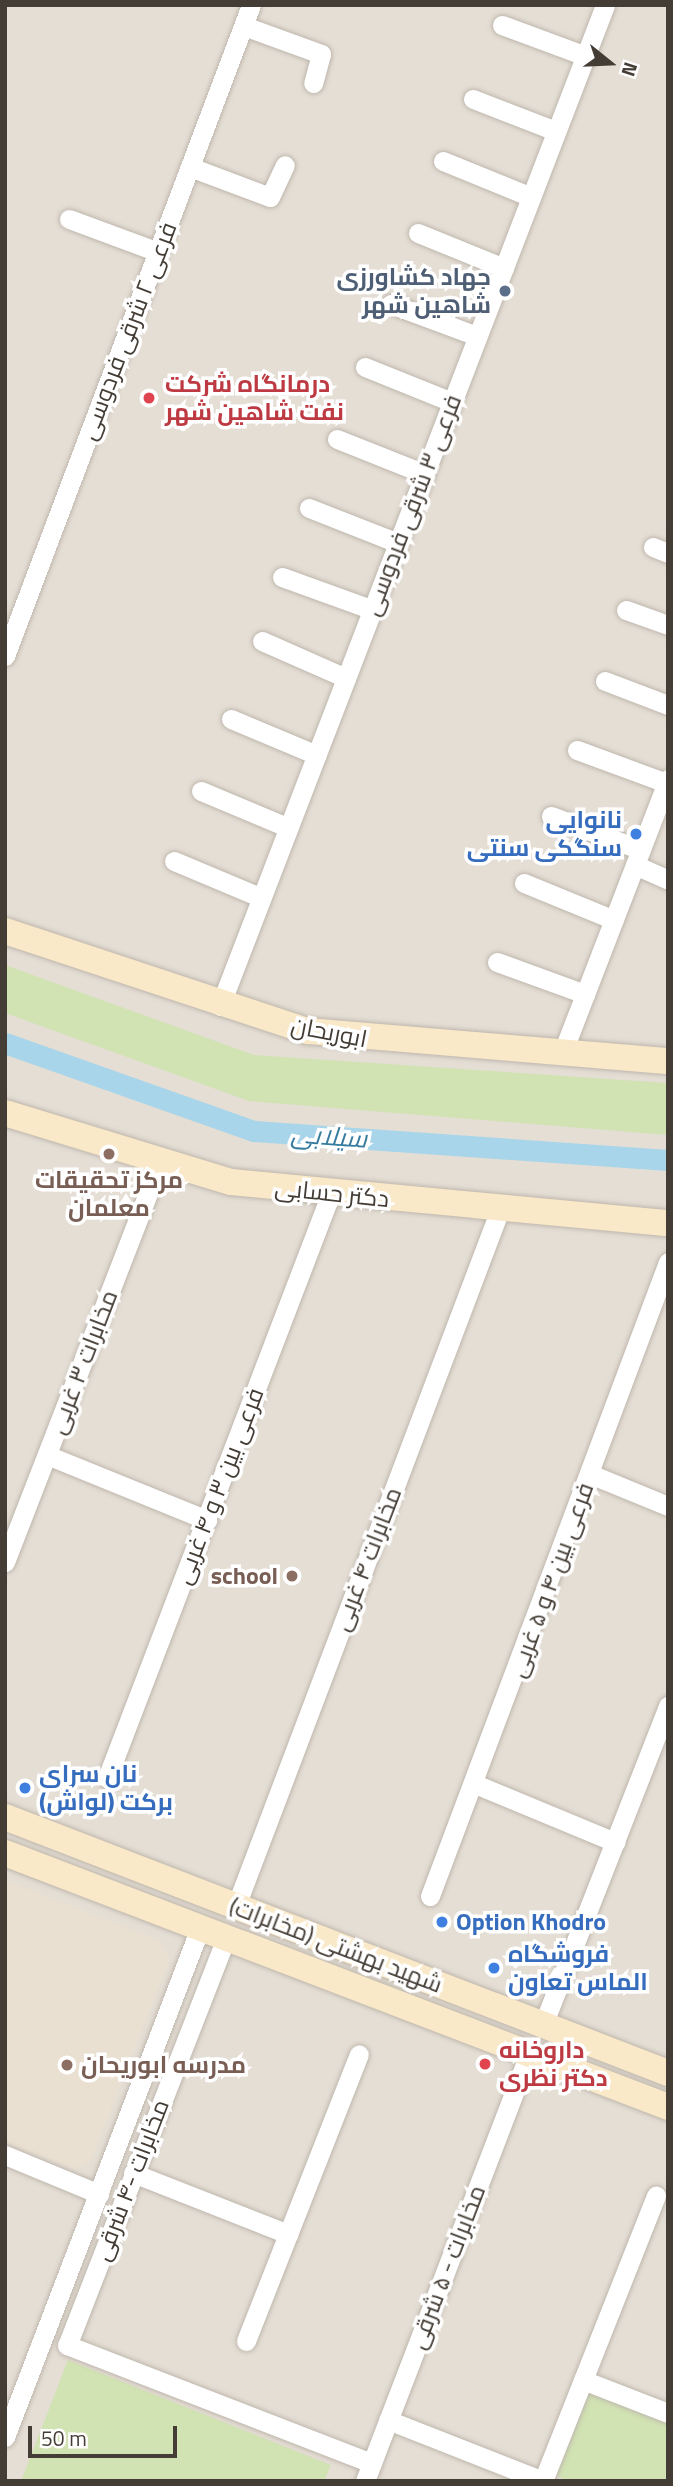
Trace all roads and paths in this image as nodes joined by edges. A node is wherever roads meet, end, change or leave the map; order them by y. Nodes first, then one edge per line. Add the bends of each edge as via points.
1 (251, 5) edge
2 (605, 5) edge
3 (502, 25) dead end
4 (243, 26) junction
5 (586, 56) junction
6 (313, 83) dead end
7 (473, 99) dead end
8 (556, 131) junction
9 (443, 161) dead end
10 (285, 165) dead end
11 (190, 167) junction
12 (531, 197) junction
13 (69, 219) dead end
14 (418, 233) dead end
15 (158, 253) junction
16 (504, 268) junction
17 (391, 304) dead end
18 (477, 336) junction
19 (365, 367) dead end
20 (452, 402) junction
21 (337, 439) dead end
22 (425, 474) junction
23 (309, 509) dead end
24 (398, 542) junction
25 (282, 577) dead end
26 (373, 610) junction
27 (626, 610) dead end
28 (668, 625) edge
29 (262, 641) dead end
30 (5, 656) edge
31 (346, 678) junction
32 (605, 681) dead end
33 (668, 705) edge
34 (231, 719) dead end
35 (577, 750) dead end
36 (317, 755) junction
37 (666, 789) edge
38 (201, 791) dead end
39 (551, 816) dead end
40 (289, 828) junction
41 (638, 858) junction
42 (174, 860) dead end
43 (668, 880) edge
44 (524, 883) dead end
45 (262, 898) junction
46 (614, 920) junction
47 (5, 931) edge
48 (497, 962) dead end
49 (585, 994) junction
50 (220, 1006) junction
51 (562, 1054) junction
52 (668, 1061) edge
53 (5, 1113) edge
54 (160, 1162) junction
55 (331, 1193) junction
56 (499, 1212) junction
57 (668, 1223) edge
58 (668, 1262) edge
59 (47, 1455) junction
60 (590, 1474) junction
61 (668, 1506) edge
62 (207, 1520) junction
63 (5, 1562) edge
64 (668, 1706) edge
65 (107, 1778) dead end
66 (475, 1784) junction
67 (5, 1816) edge
68 (615, 1842) junction
69 (5, 1853) edge
70 (430, 1896) dead end
71 (236, 1906) junction
72 (200, 1928) junction
73 (226, 1938) junction
74 (543, 2025) junction
75 (359, 2054) dead end
76 (529, 2054) junction
77 (665, 2072) edge
78 (659, 2103) edge
79 (5, 2155) edge
80 (133, 2173) junction
81 (99, 2194) junction
82 (656, 2196) dead end
83 (288, 2234) junction
84 (246, 2341) dead end
85 (583, 2380) junction
86 (668, 2413) edge
87 (388, 2420) junction
88 (5, 2437) edge
89 (369, 2472) edge
90 (543, 2481) edge

1 - 4 street, فرعی ۲ شرقی فردوسی
2 - 5 street, فرعی ۳ شرقی فردوسی
3 - 5 street
4 - 6 street via 321,54
4 - 11 street, فرعی ۲ شرقی فردوسی
5 - 8 street, فرعی ۳ شرقی فردوسی
7 - 8 street
8 - 12 street, فرعی ۳ شرقی فردوسی
9 - 12 street
10 - 11 street via 270,197
11 - 15 street, فرعی ۲ شرقی فردوسی
12 - 16 street, فرعی ۳ شرقی فردوسی
13 - 15 street
14 - 16 street
15 - 30 street, فرعی ۲ شرقی فردوسی
16 - 18 street, فرعی ۳ شرقی فردوسی
17 - 18 street
18 - 20 street, فرعی ۳ شرقی فردوسی
19 - 20 street
20 - 22 street, فرعی ۳ شرقی فردوسی
21 - 22 street
22 - 24 street, فرعی ۳ شرقی فردوسی
23 - 24 street
24 - 26 street, فرعی ۳ شرقی فردوسی
25 - 26 street
26 - 31 street, فرعی ۳ شرقی فردوسی
27 - 28 street
29 - 31 street
31 - 36 street, فرعی ۳ شرقی فردوسی
32 - 33 street
34 - 36 street
35 - 37 street
36 - 40 street, فرعی ۳ شرقی فردوسی
37 - 41 street
38 - 40 street
39 - 41 street
40 - 45 street, فرعی ۳ شرقی فردوسی
41 - 43 street
41 - 46 street
42 - 45 street
44 - 46 street
45 - 50 street, فرعی ۳ شرقی فردوسی
46 - 49 street
47 - 50 main road, ابوریحان
48 - 49 street
49 - 51 street
50 - 51 main road, ابوریحان via 343,1038
51 - 52 main road, ابوریحان
53 - 54 main road, دکتر حسابی
54 - 55 main road, دکتر حسابی via 231,1182
54 - 59 street, مخابرات ۳ غربی
55 - 56 main road, دکتر حسابی
55 - 62 street, فرعی بین ۳ و ۴ غربی
56 - 57 main road, دکتر حسابی
56 - 71 street, مخابرات ۴ غربی
58 - 60 street, فرعی بین ۴ و ۵ غربی
59 - 62 street
59 - 63 street, مخابرات ۳ غربی
60 - 61 street
60 - 66 street, فرعی بین ۴ و ۵ غربی
62 - 65 street, فرعی بین ۳ و ۴ غربی
64 - 68 street
66 - 68 street
66 - 70 street, فرعی بین ۴ و ۵ غربی
67 - 71 main road, شهید بهشتی (مخابرات)
68 - 74 street
69 - 72 main road, شهید بهشتی (مخابرات)
71 - 74 main road, شهید بهشتی (مخابرات)
72 - 73 main road, شهید بهشتی (مخابرات)
72 - 81 street
73 - 76 main road, شهید بهشتی (مخابرات)
73 - 80 street, مخابرات -۴ شرقی
74 - 77 main road, شهید بهشتی (مخابرات)
75 - 83 street
76 - 78 main road, شهید بهشتی (مخابرات)
76 - 87 street, مخابرات - ۵ شرقی
77 - 78 main road
79 - 81 street
80 - 83 street
80 - 89 street, مخابرات -۴ شرقی via 67,2345 198,2393
81 - 88 street
82 - 85 street
83 - 84 street
85 - 86 street
85 - 90 street
87 - 89 street, مخابرات - ۵ شرقی
87 - 90 street

